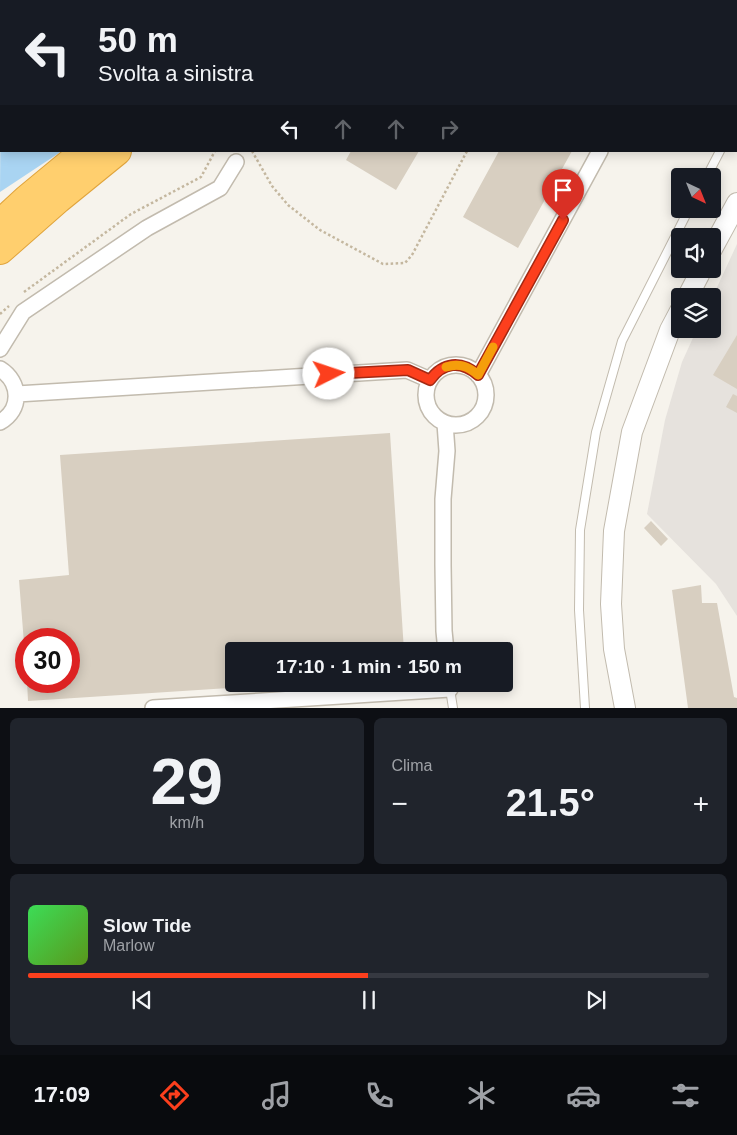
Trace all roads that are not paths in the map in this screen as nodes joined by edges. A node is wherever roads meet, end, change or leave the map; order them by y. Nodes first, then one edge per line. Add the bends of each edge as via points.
1 (84, 152) edge
2 (116, 152) edge
3 (599, 152) edge
4 (719, 152) edge
5 (236, 162) dead end
6 (710, 168) edge
7 (737, 203) edge
8 (684, 218) edge
9 (0, 224) edge
10 (721, 232) edge
11 (0, 250) edge
12 (671, 328) edge
13 (0, 349) edge
14 (0, 369) edge
15 (478, 375) junction
16 (430, 380) junction
17 (17, 394) junction
18 (0, 422) edge
19 (446, 423) junction
20 (445, 642) edge
21 (369, 692) edge
22 (450, 692) edge
23 (154, 708) edge
24 (453, 708) edge
25 (585, 708) edge
26 (625, 708) edge

1 - 9 highway
2 - 11 highway
3 - 15 street
4 - 6 lane
5 - 13 street via 220,188 147,228 23,312
7 - 10 street
8 - 25 lane via 622,342 596,432 580,530 579,610
12 - 26 street via 632,432 614,531 614,649
14 - 17 street via 10,376
15 - 16 street via 462,365 453,364 436,372
15 - 19 street via 486,392 481,411 465,423
16 - 17 street via 408,370
16 - 19 street via 426,390 428,405 436,418
17 - 18 street via 12,412
19 - 20 street via 443,499
21 - 23 street
22 - 24 lane

